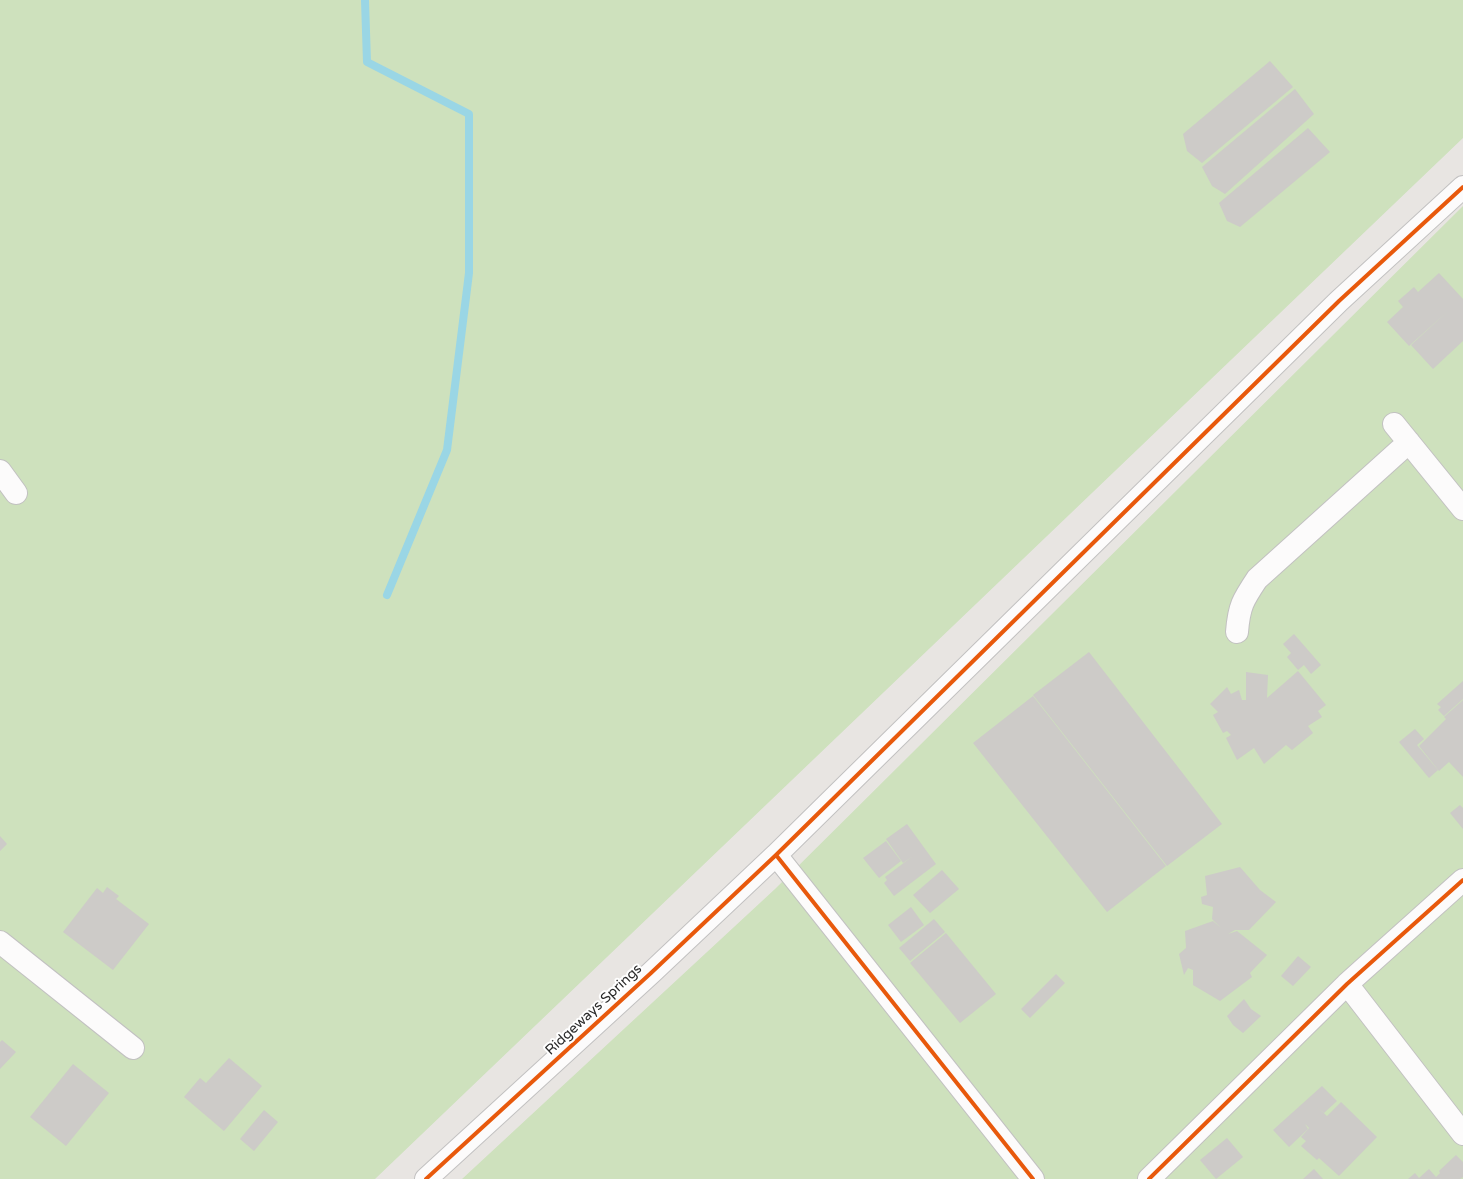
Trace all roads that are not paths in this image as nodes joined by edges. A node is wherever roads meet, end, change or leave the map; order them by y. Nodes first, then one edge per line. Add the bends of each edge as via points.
1 (1463, 187) edge
2 (1394, 424) dead end
3 (1409, 442) junction
4 (0, 471) edge
5 (16, 493) dead end
6 (1463, 509) edge
7 (1238, 632) dead end
8 (776, 855) junction
9 (1463, 880) edge
10 (0, 942) edge
11 (1347, 984) junction
12 (133, 1048) dead end
13 (1463, 1134) edge
14 (426, 1179) edge
15 (1033, 1179) edge
16 (1149, 1179) edge

1 - 8 street, Ridgeways Springs via 1340,301
2 - 3 street
3 - 6 street
3 - 7 street via 1257,579 1238,612
4 - 5 street
8 - 14 street, Ridgeways Springs
8 - 15 street
9 - 11 street
10 - 12 street
11 - 13 street
11 - 16 street

